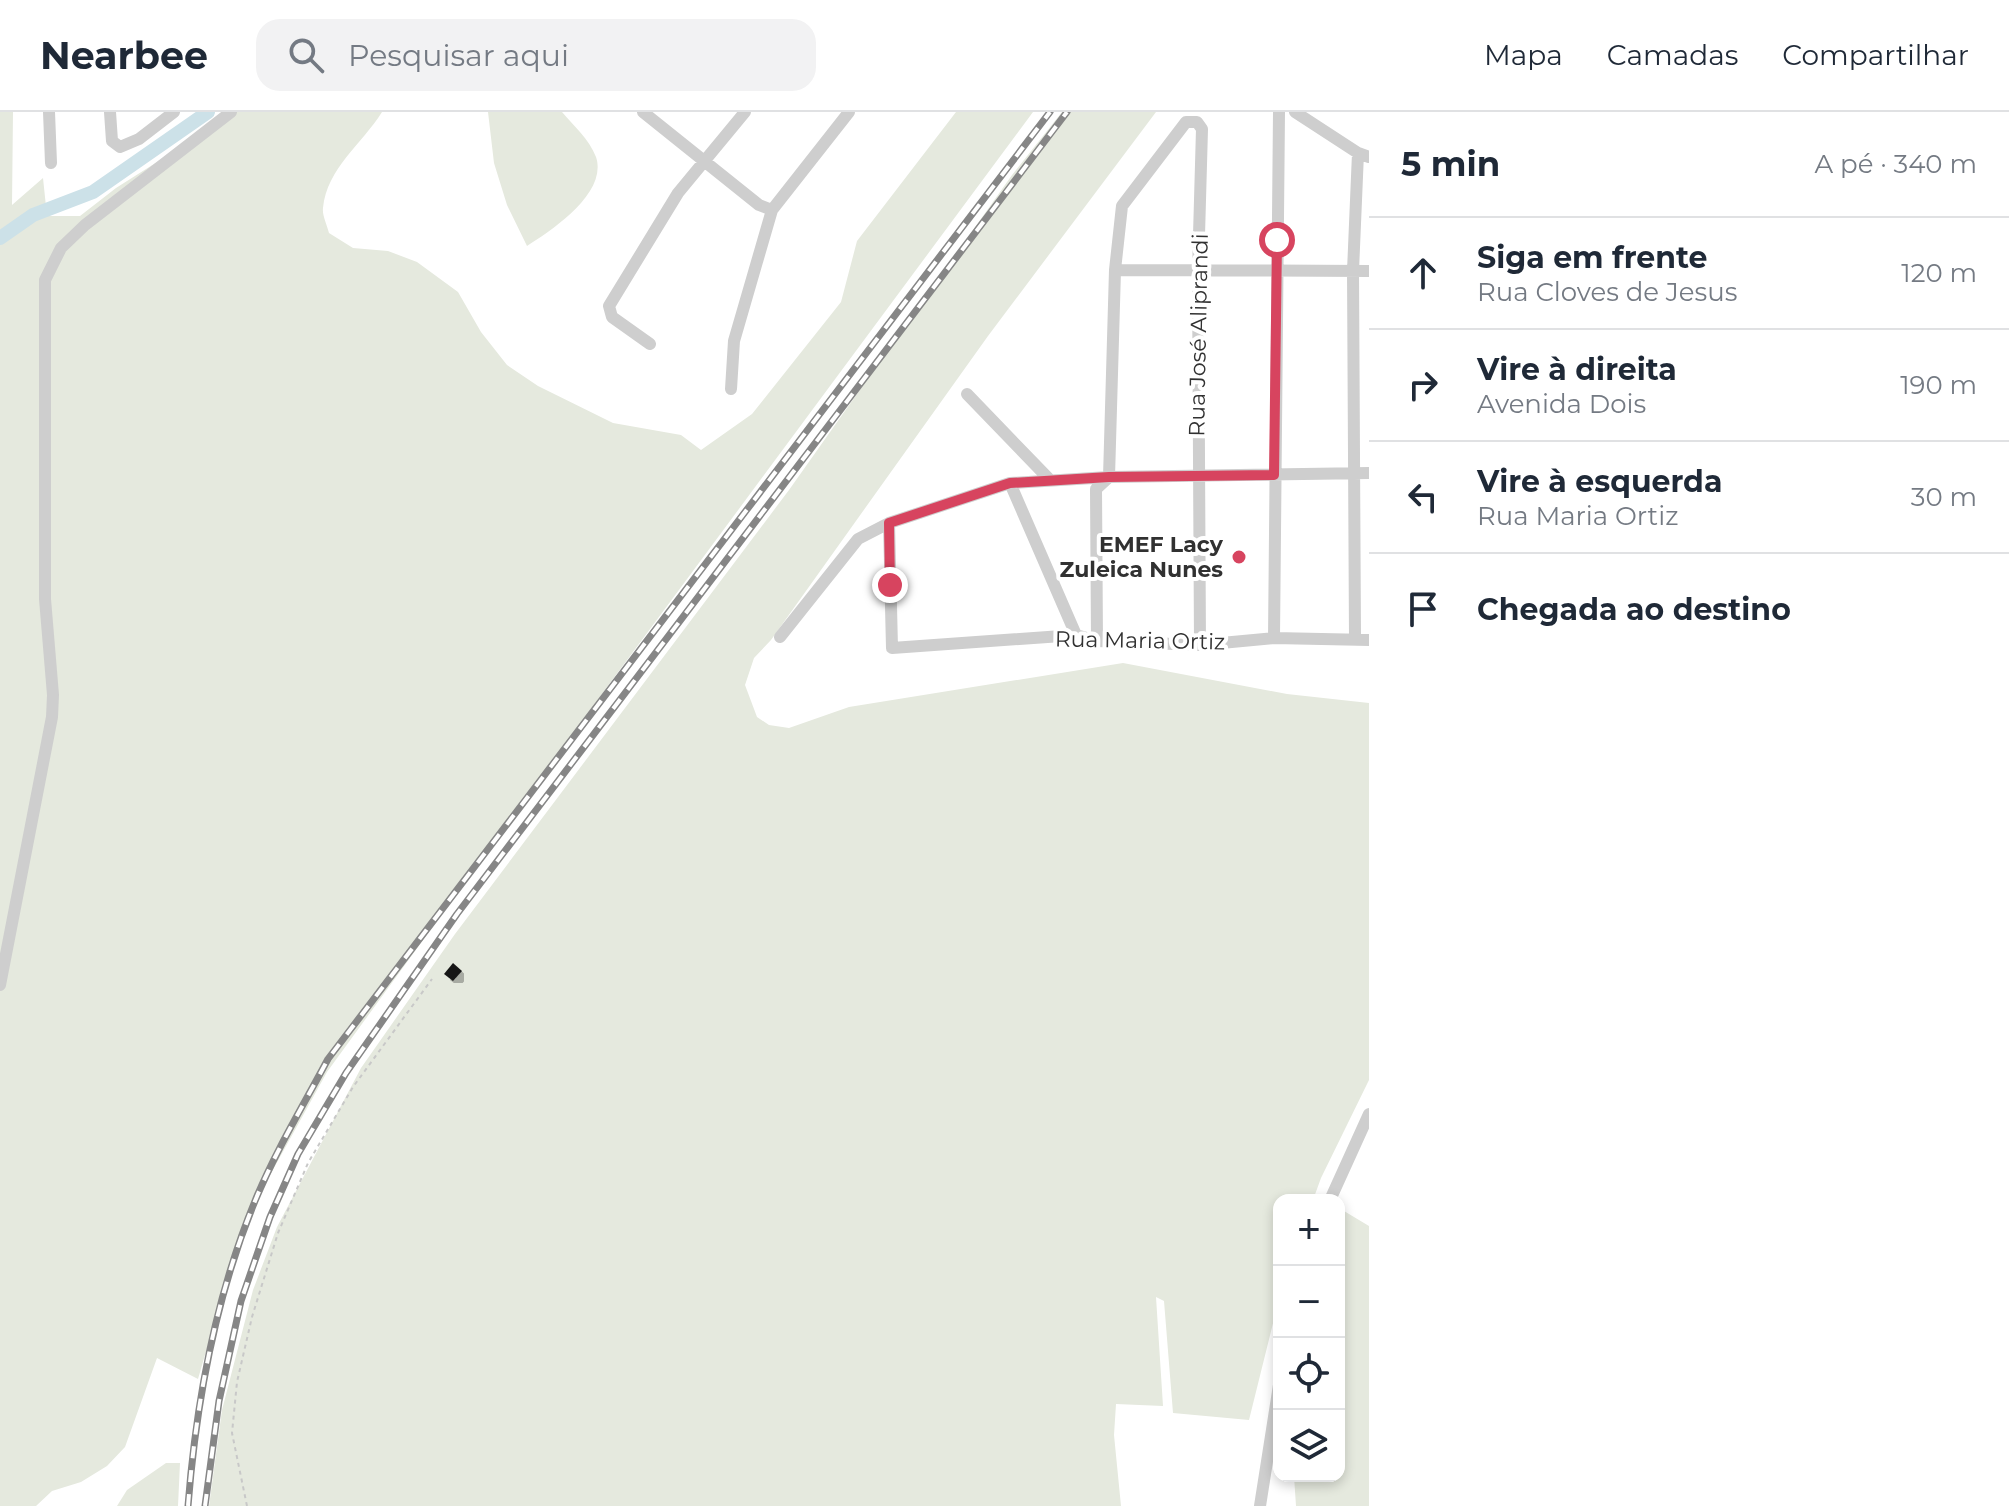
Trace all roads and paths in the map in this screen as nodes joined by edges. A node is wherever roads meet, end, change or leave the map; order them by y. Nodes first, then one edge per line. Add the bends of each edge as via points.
1 (49, 112) edge
2 (110, 112) edge
3 (231, 112) edge
4 (643, 112) edge
5 (745, 112) edge
6 (849, 112) edge
7 (1279, 112) edge
8 (1295, 112) edge
9 (168, 114) edge
10 (1364, 155) edge
11 (704, 162) junction
12 (51, 163) dead end
13 (772, 210) junction
14 (1115, 270) junction
15 (1198, 271) junction
16 (1353, 271) junction
17 (1369, 271) edge
18 (1276, 272) junction
19 (650, 344) dead end
20 (731, 389) dead end
21 (967, 394) dead end
22 (1369, 473) edge
23 (1355, 474) junction
24 (1274, 475) junction
25 (1197, 476) junction
26 (1109, 477) junction
27 (1050, 480) junction
28 (1010, 483) junction
29 (889, 523) junction
30 (1076, 635) junction
31 (780, 637) dead end
32 (1274, 638) junction
33 (1355, 638) junction
34 (1369, 640) edge
35 (1097, 641) junction
36 (1200, 645) junction
37 (432, 979) dead end
38 (0, 985) edge
39 (1369, 1114) edge
40 (1333, 1194) edge
41 (1275, 1410) edge
42 (247, 1506) edge
43 (1260, 1506) edge

1 - 12 street
2 - 9 street via 109,132 120,147
3 - 38 street via 85,225 61,248 45,280 44,565 52,717
4 - 11 street
5 - 11 street
6 - 13 street
7 - 18 street
8 - 10 street
10 - 16 street
11 - 13 street
11 - 19 street via 678,193 609,306 612,317
13 - 20 street via 734,341
14 - 15 street
14 - 15 street, Rua José Aliprandi via 1122,206 1186,122 1197,122 1202,129
14 - 26 street
15 - 18 street
15 - 25 street, Rua José Aliprandi
16 - 17 street
16 - 18 street
16 - 23 street
18 - 24 street
21 - 27 street
22 - 23 street
23 - 24 street
23 - 33 street
24 - 25 street
24 - 32 street
25 - 26 street
25 - 36 street, Rua José Aliprandi
26 - 27 street
26 - 35 street via 1096,489
27 - 28 street
28 - 29 street
28 - 30 street
29 - 30 street, Rua Maria Ortiz via 892,648
29 - 31 street via 858,539
30 - 35 street, Rua Maria Ortiz
32 - 33 street, Rua Maria Ortiz
32 - 36 street, Rua Maria Ortiz
33 - 34 street, Rua Maria Ortiz
35 - 36 street, Rua Maria Ortiz
37 - 42 path via 353,1087 308,1163 278,1233 237,1382 232,1433
39 - 40 street
41 - 43 street

